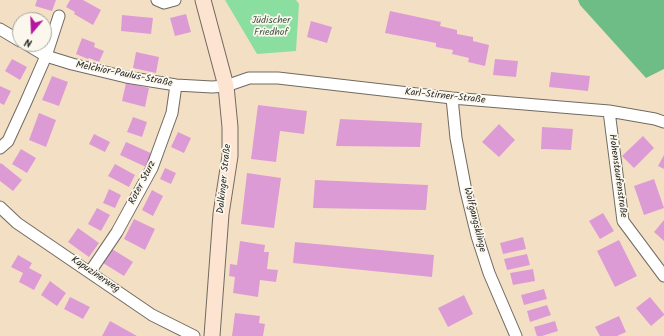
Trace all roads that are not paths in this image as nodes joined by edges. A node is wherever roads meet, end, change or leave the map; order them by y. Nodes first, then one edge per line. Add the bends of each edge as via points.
1 (157, 0) edge
2 (176, 0) edge
3 (203, 0) edge
4 (59, 16) dead end
5 (0, 29) edge
6 (12, 36) edge
7 (39, 52) edge
8 (46, 56) junction
9 (176, 86) junction
10 (226, 86) junction
11 (452, 98) junction
12 (608, 111) junction
13 (664, 122) edge
14 (0, 148) edge
15 (0, 207) edge
16 (90, 272) junction
17 (664, 276) edge
18 (194, 336) edge
19 (212, 336) edge
20 (516, 336) edge

1 - 2 street via 164,3
3 - 10 street, Dalkinger Straße
4 - 8 street
5 - 6 street
7 - 8 street, Melchior-Paulus-Straße
8 - 9 street, Melchior-Paulus-Straße via 126,77
8 - 14 street via 8,141
9 - 10 street, Melchior-Paulus-Straße
9 - 16 street, Roter Sturz via 172,113 152,168 118,232
10 - 11 street, Karl-Stirner-Straße via 249,78 278,78
10 - 19 street, Dalkinger Straße via 230,156 221,214
11 - 12 street, Karl-Stirner-Straße
11 - 20 street, Wolfgangsklinge via 456,138 477,236 489,274
12 - 13 street, Karl-Stirner-Straße
12 - 17 street, Hohenstaufenstraße via 622,221
15 - 16 street, Kapuzinerweg
16 - 18 street, Kapuzinerweg via 152,315

